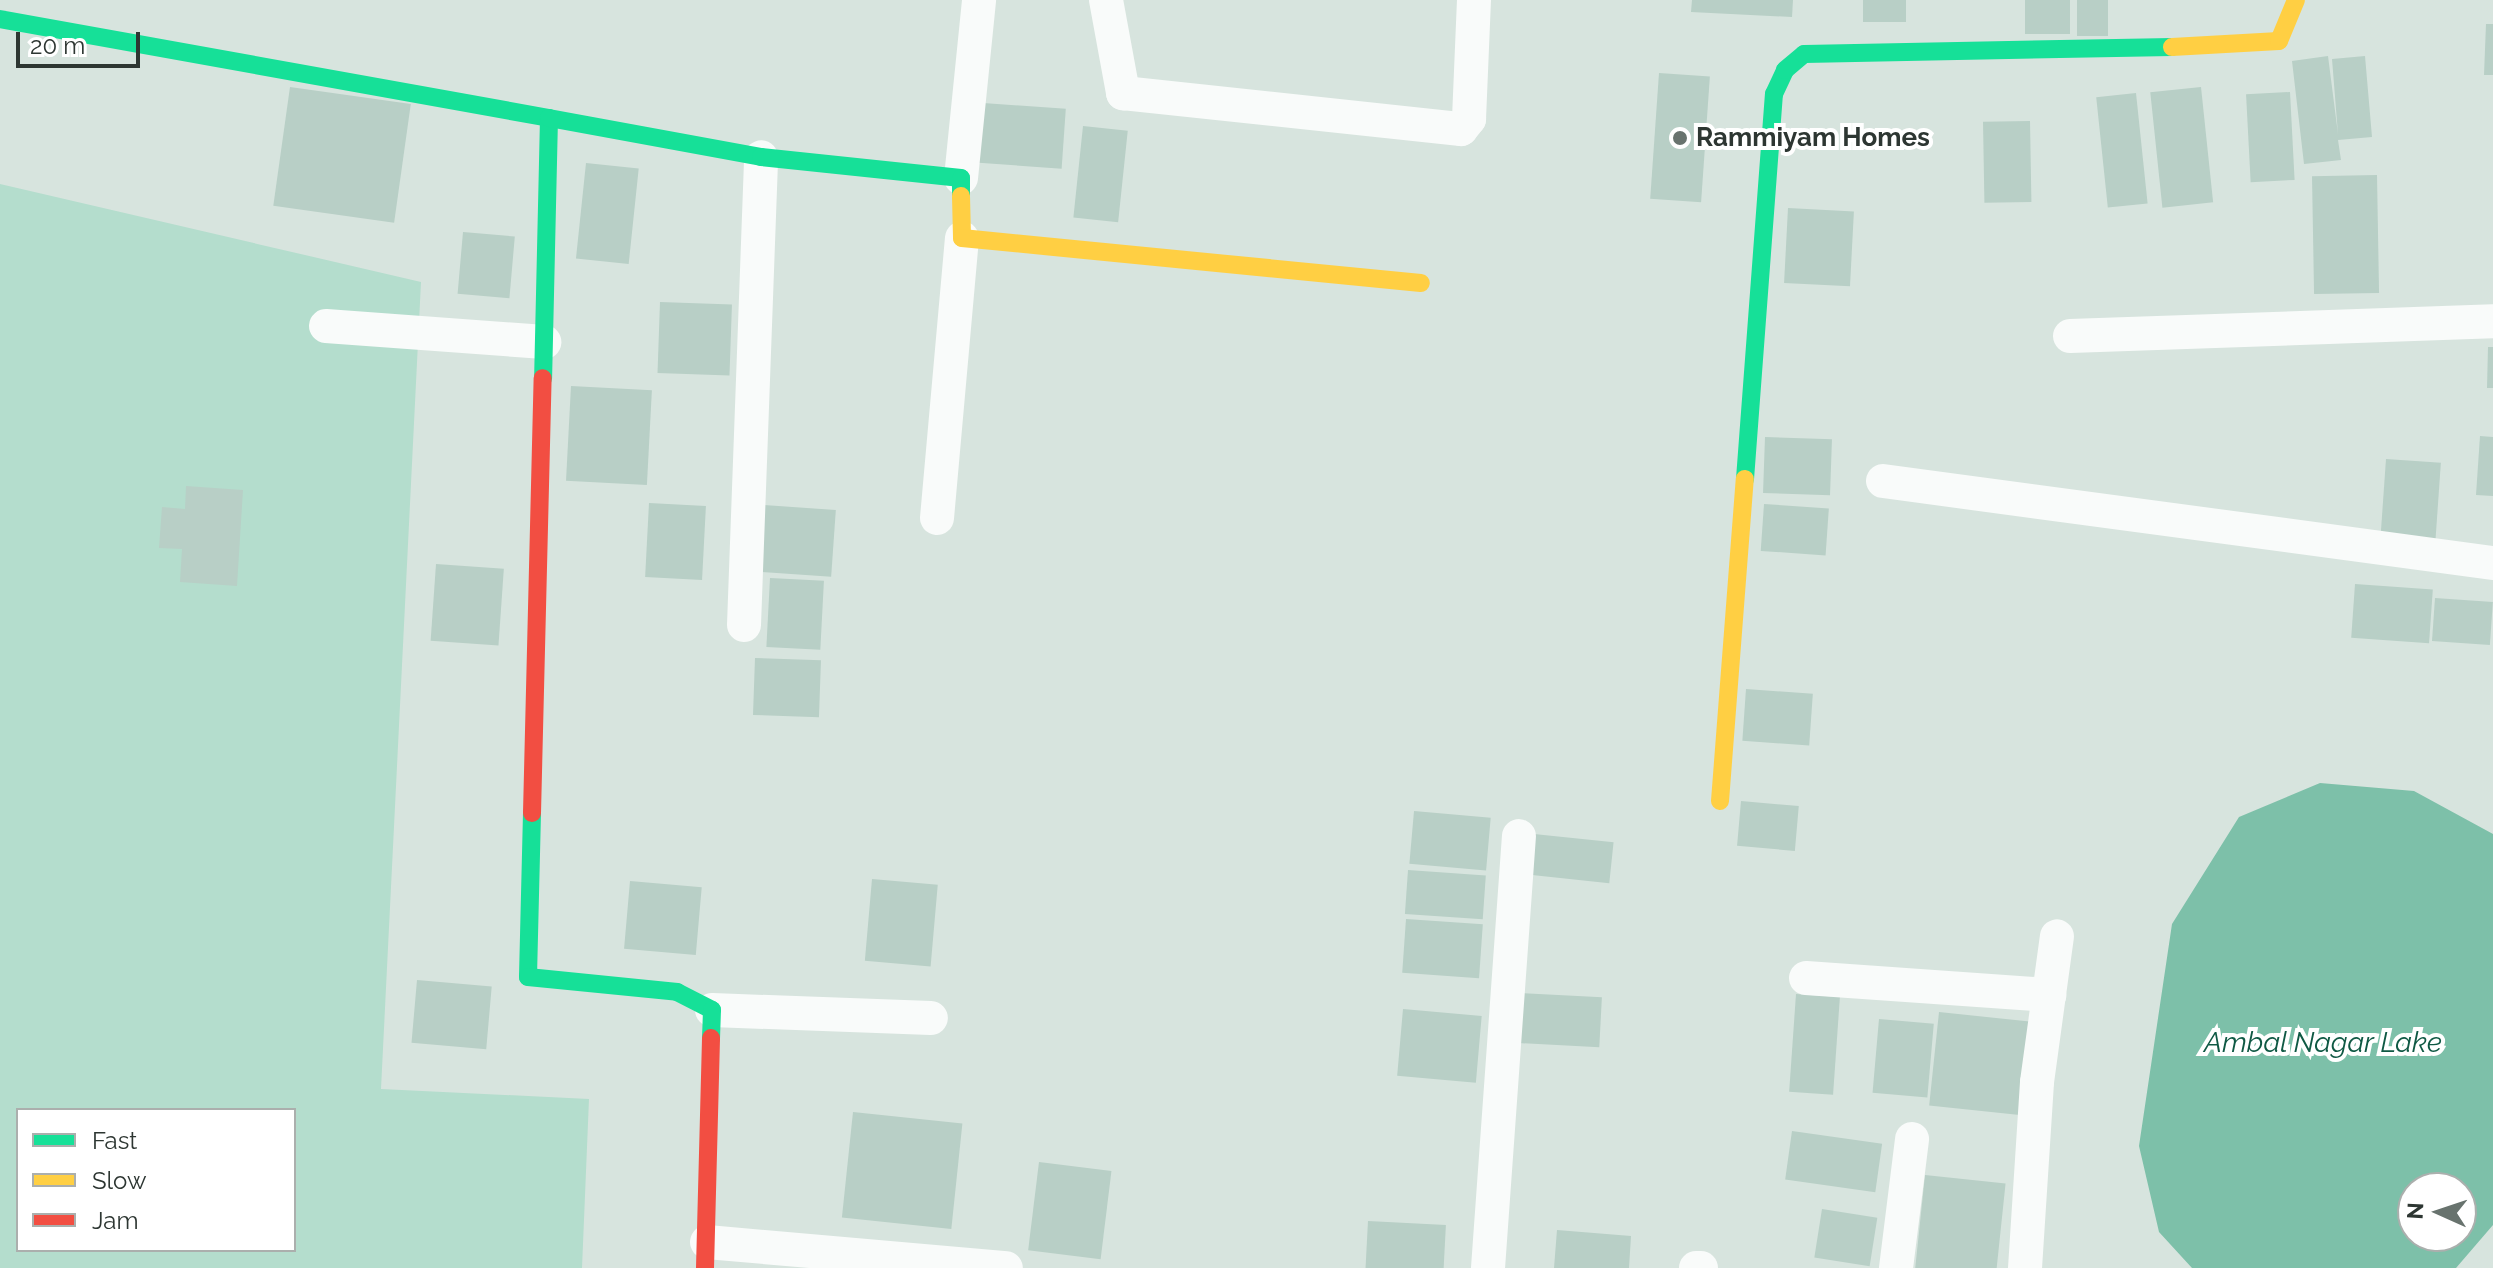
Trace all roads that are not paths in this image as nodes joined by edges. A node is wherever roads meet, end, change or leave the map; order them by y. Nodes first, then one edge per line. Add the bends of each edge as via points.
1 (979, 0) edge
2 (1106, 0) edge
3 (1474, 0) edge
4 (2296, 0) edge
5 (0, 19) edge
6 (549, 118) junction
7 (761, 157) junction
8 (961, 178) junction
9 (962, 238) junction
10 (1421, 283) dead end
11 (2493, 321) edge
12 (326, 326) dead end
13 (2070, 336) dead end
14 (544, 342) junction
15 (1883, 481) dead end
16 (937, 518) dead end
17 (2493, 563) edge
18 (744, 625) dead end
19 (1720, 801) dead end
20 (1519, 836) dead end
21 (2057, 936) dead end
22 (1806, 978) dead end
23 (2049, 995) junction
24 (712, 1010) junction
25 (931, 1018) dead end
26 (1912, 1139) dead end
27 (706, 1255) edge
28 (1006, 1268) edge
29 (1488, 1268) edge
30 (1896, 1268) edge
31 (2025, 1268) edge

1 - 8 street
2 - 3 street via 1123,93 1461,129 1469,119
4 - 19 street via 2279,41 2268,45 1804,54 1785,70 1774,94
5 - 6 street
6 - 7 street
6 - 14 street
7 - 8 street
7 - 18 street
8 - 9 street
9 - 10 street
9 - 16 street
11 - 13 street
12 - 14 street
14 - 24 street via 528,977 677,992
15 - 17 street
20 - 29 street
21 - 23 street
22 - 23 street
23 - 31 street
24 - 25 street
24 - 27 street
26 - 30 street
27 - 28 street

